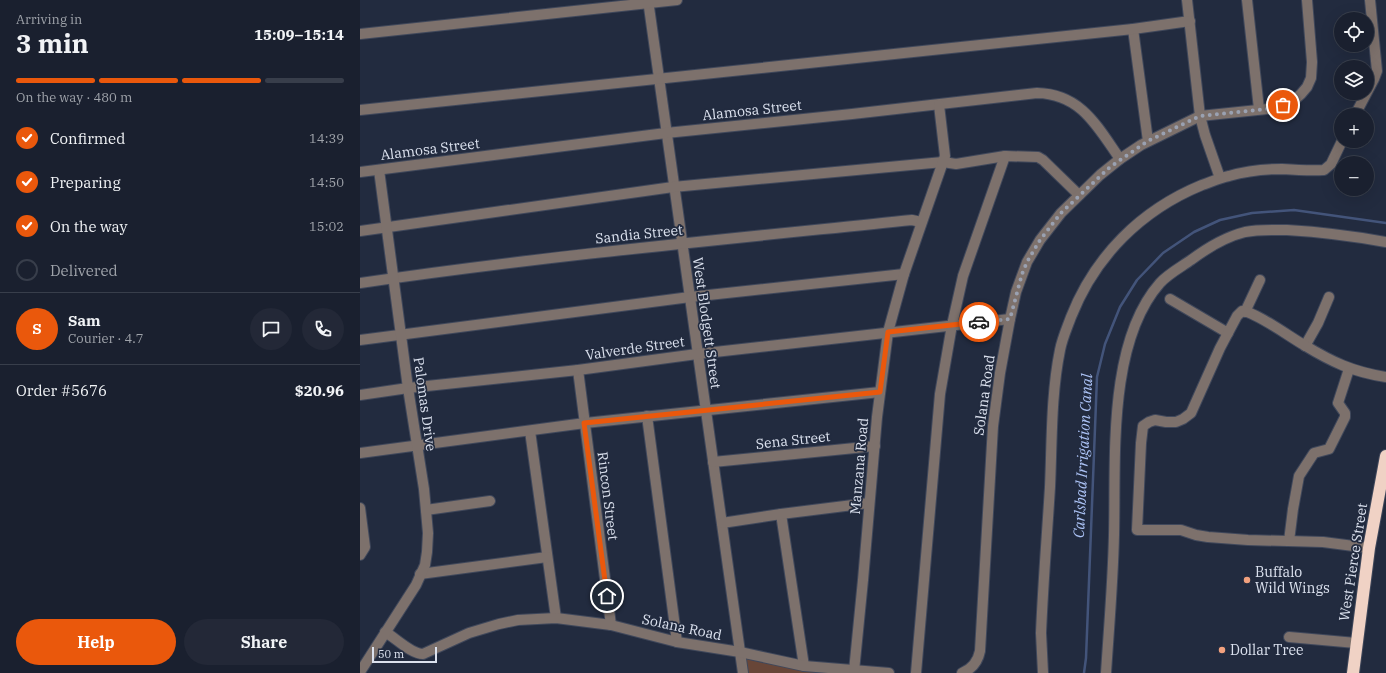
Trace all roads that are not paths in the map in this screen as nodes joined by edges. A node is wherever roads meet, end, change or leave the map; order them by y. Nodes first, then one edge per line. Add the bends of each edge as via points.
1 (677, 0) edge
2 (1187, 0) edge
3 (1247, 0) edge
4 (1307, 0) edge
5 (1370, 0) edge
6 (648, 2) edge
7 (1190, 21) junction
8 (1134, 29) junction
9 (360, 34) edge
10 (658, 78) junction
11 (939, 104) junction
12 (1359, 108) edge
13 (1259, 109) junction
14 (360, 110) edge
15 (1200, 116) junction
16 (666, 133) junction
17 (1148, 141) junction
18 (1339, 148) edge
19 (1005, 156) junction
20 (1120, 159) junction
21 (943, 162) junction
22 (379, 170) junction
23 (360, 172) edge
24 (1220, 178) junction
25 (674, 187) junction
26 (1079, 195) junction
27 (921, 222) junction
28 (387, 227) junction
29 (360, 230) edge
30 (1386, 242) edge
31 (682, 243) junction
32 (904, 274) junction
33 (393, 278) junction
34 (1260, 280) dead end
35 (360, 283) edge
36 (690, 297) junction
37 (1329, 297) dead end
38 (1170, 299) dead end
39 (1245, 312) junction
40 (1010, 319) junction
41 (952, 325) junction
42 (888, 332) junction
43 (1228, 333) junction
44 (401, 335) junction
45 (360, 340) edge
46 (1305, 346) junction
47 (698, 354) junction
48 (1350, 369) junction
49 (578, 370) junction
50 (1386, 377) edge
51 (408, 388) junction
52 (880, 392) junction
53 (360, 395) edge
54 (706, 410) junction
55 (646, 416) junction
56 (584, 423) junction
57 (530, 431) junction
58 (417, 445) junction
59 (875, 446) junction
60 (360, 453) edge
61 (1386, 456) edge
62 (713, 462) junction
63 (490, 501) dead end
64 (870, 503) junction
65 (360, 508) edge
66 (426, 510) junction
67 (781, 514) junction
68 (722, 523) junction
69 (1289, 541) junction
70 (1369, 548) junction
71 (360, 555) edge
72 (547, 557) junction
73 (420, 574) junction
74 (556, 618) junction
75 (611, 625) junction
76 (385, 632) junction
77 (1289, 637) dead end
78 (677, 642) junction
79 (1356, 643) junction
80 (740, 652) junction
81 (804, 666) junction
82 (854, 671) junction
83 (360, 672) edge
84 (743, 673) edge
85 (889, 673) edge
86 (916, 673) edge
87 (962, 673) edge
88 (1043, 673) edge
89 (1106, 673) edge
90 (1353, 673) edge

1 - 6 street
2 - 7 street
3 - 13 street
4 - 13 street, Solana Road via 1311,78 1301,94 1291,103 1276,108
5 - 12 street via 1376,71
6 - 9 street
6 - 10 street, West Blodgett Street
7 - 8 street
7 - 15 street
8 - 10 street
8 - 17 street
10 - 14 street
10 - 16 street, West Blodgett Street
11 - 16 street, Alamosa Street
11 - 20 street, Alamosa Street via 1037,93 1058,95 1074,103 1088,116
11 - 21 street, Manzana Road via 945,156
13 - 15 street, Solana Road
15 - 17 street, Solana Road
15 - 24 street via 1204,135
16 - 22 street, Alamosa Street
16 - 25 street, West Blodgett Street
17 - 20 street, Solana Road
18 - 24 street via 1331,164 1324,170 1264,170
19 - 21 street via 956,164
19 - 26 street via 1040,158
19 - 41 street via 965,269
20 - 26 street, Solana Road
21 - 25 street
21 - 27 street, Manzana Road
22 - 23 street, Alamosa Street
22 - 28 street, Palomas Drive
24 - 88 street via 1168,201 1125,234 1095,270 1080,295 1067,327 1059,355 1054,392 1042,611
25 - 28 street
25 - 31 street, West Blodgett Street
26 - 40 street, Solana Road via 1049,227 1027,262
27 - 31 street, Sandia Street via 912,220
27 - 32 street, Manzana Road
28 - 29 street
28 - 33 street, Palomas Drive
30 - 89 street via 1330,233 1269,230 1246,232 1219,242 1185,264 1161,282 1140,311 1124,357 1117,404 1114,537
31 - 33 street, Sandia Street
31 - 36 street, West Blodgett Street
32 - 36 street
32 - 42 street, Manzana Road
33 - 35 street, Sandia Street
33 - 44 street, Palomas Drive
34 - 39 street
36 - 44 street
36 - 47 street, West Blodgett Street
37 - 46 street
38 - 43 street
39 - 43 street via 1237,316
39 - 46 street via 1260,318
40 - 41 street, Valverde Street
40 - 87 street, Solana Road via 993,426 980,651 978,660
41 - 42 street, Valverde Street
41 - 86 street via 940,394
42 - 47 street, Valverde Street
42 - 52 street, Manzana Road
43 - 69 street via 1191,413 1176,422 1155,420 1143,426 1137,530 1181,530 1208,537
44 - 45 street
44 - 51 street, Palomas Drive
46 - 48 street
47 - 49 street, Valverde Street
47 - 54 street, West Blodgett Street
48 - 50 street
48 - 69 street via 1338,403 1346,417 1329,449 1314,453 1299,476
49 - 51 street, Valverde Street
49 - 56 street, Rincon Street
51 - 53 street, Valverde Street
51 - 58 street, Palomas Drive
52 - 54 street
52 - 59 street, Manzana Road
54 - 55 street
54 - 62 street, West Blodgett Street
55 - 56 street
55 - 78 street
56 - 57 street
56 - 75 street, Rincon Street
57 - 58 street
57 - 72 street
58 - 60 street
58 - 66 street, Palomas Drive
59 - 62 street, Sena Street
59 - 64 street, Manzana Road
61 - 70 highway, West Pierce Street
62 - 68 street, West Blodgett Street
63 - 66 street
64 - 67 street
64 - 82 street, Manzana Road
65 - 71 street via 365,547
66 - 73 street, Palomas Drive via 427,552
67 - 68 street
67 - 81 street
68 - 80 street, West Blodgett Street
69 - 70 street
70 - 79 highway, West Pierce Street
72 - 73 street
72 - 74 street
73 - 76 street, Palomas Drive via 416,585
74 - 75 street, Solana Road
74 - 76 street, Solana Road via 499,624 469,633 423,654 411,650
75 - 78 street, Solana Road
76 - 83 street
77 - 79 street
78 - 80 street, Solana Road
79 - 90 highway, West Pierce Street
80 - 81 street, Solana Road
80 - 84 street, West Blodgett Street
81 - 82 street, Solana Road
82 - 85 street, Solana Road

